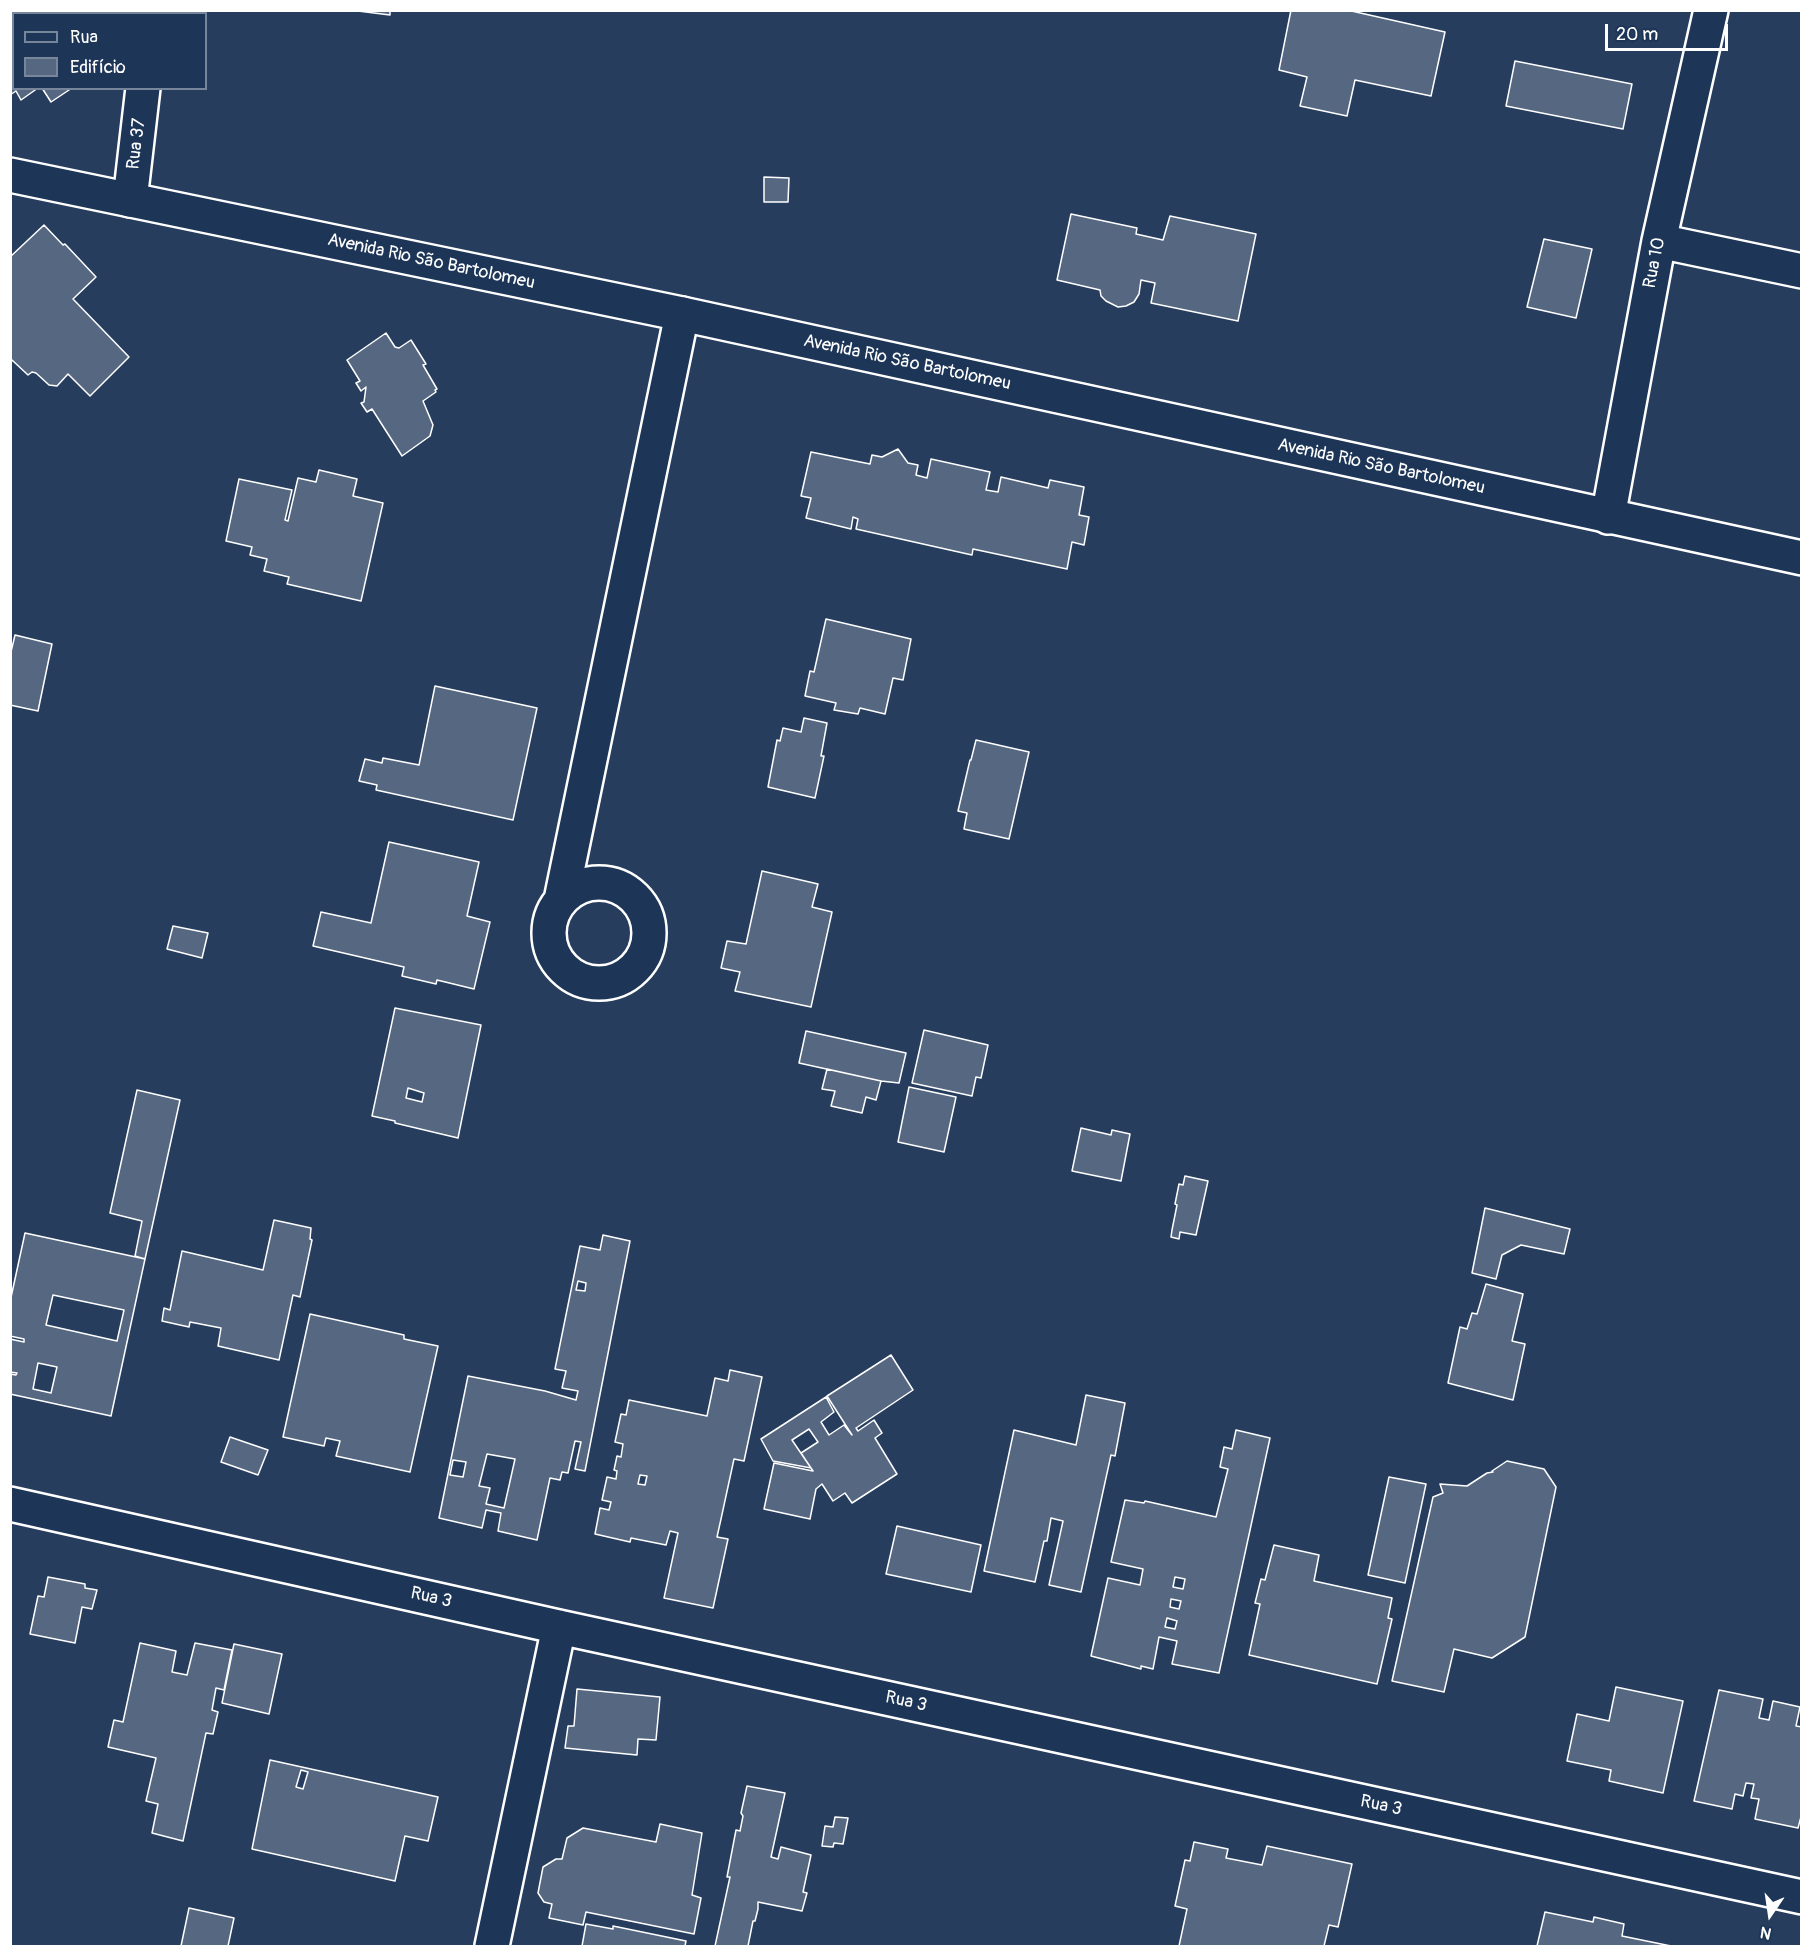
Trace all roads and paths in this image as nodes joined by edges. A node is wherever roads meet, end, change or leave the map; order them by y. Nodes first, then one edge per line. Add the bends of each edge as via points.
1 (1711, 10) edge
2 (143, 90) edge
3 (10, 175) edge
4 (130, 200) junction
5 (1659, 241) junction
6 (1802, 271) edge
7 (682, 314) junction
8 (1608, 517) junction
9 (1802, 558) edge
10 (561, 900) dead end
11 (10, 1504) edge
12 (559, 1627) junction
13 (1802, 1897) edge
14 (492, 1947) edge

1 - 5 street, Rua 10
2 - 4 street, Rua 37
3 - 4 street, Avenida Rio São Bartolomeu
4 - 7 street, Avenida Rio São Bartolomeu
5 - 6 street
5 - 8 street, Rua 10
7 - 8 street, Avenida Rio São Bartolomeu
7 - 10 street
8 - 9 street, Avenida Rio São Bartolomeu
11 - 12 street, Rua 3
12 - 13 street, Rua 3
12 - 14 street

